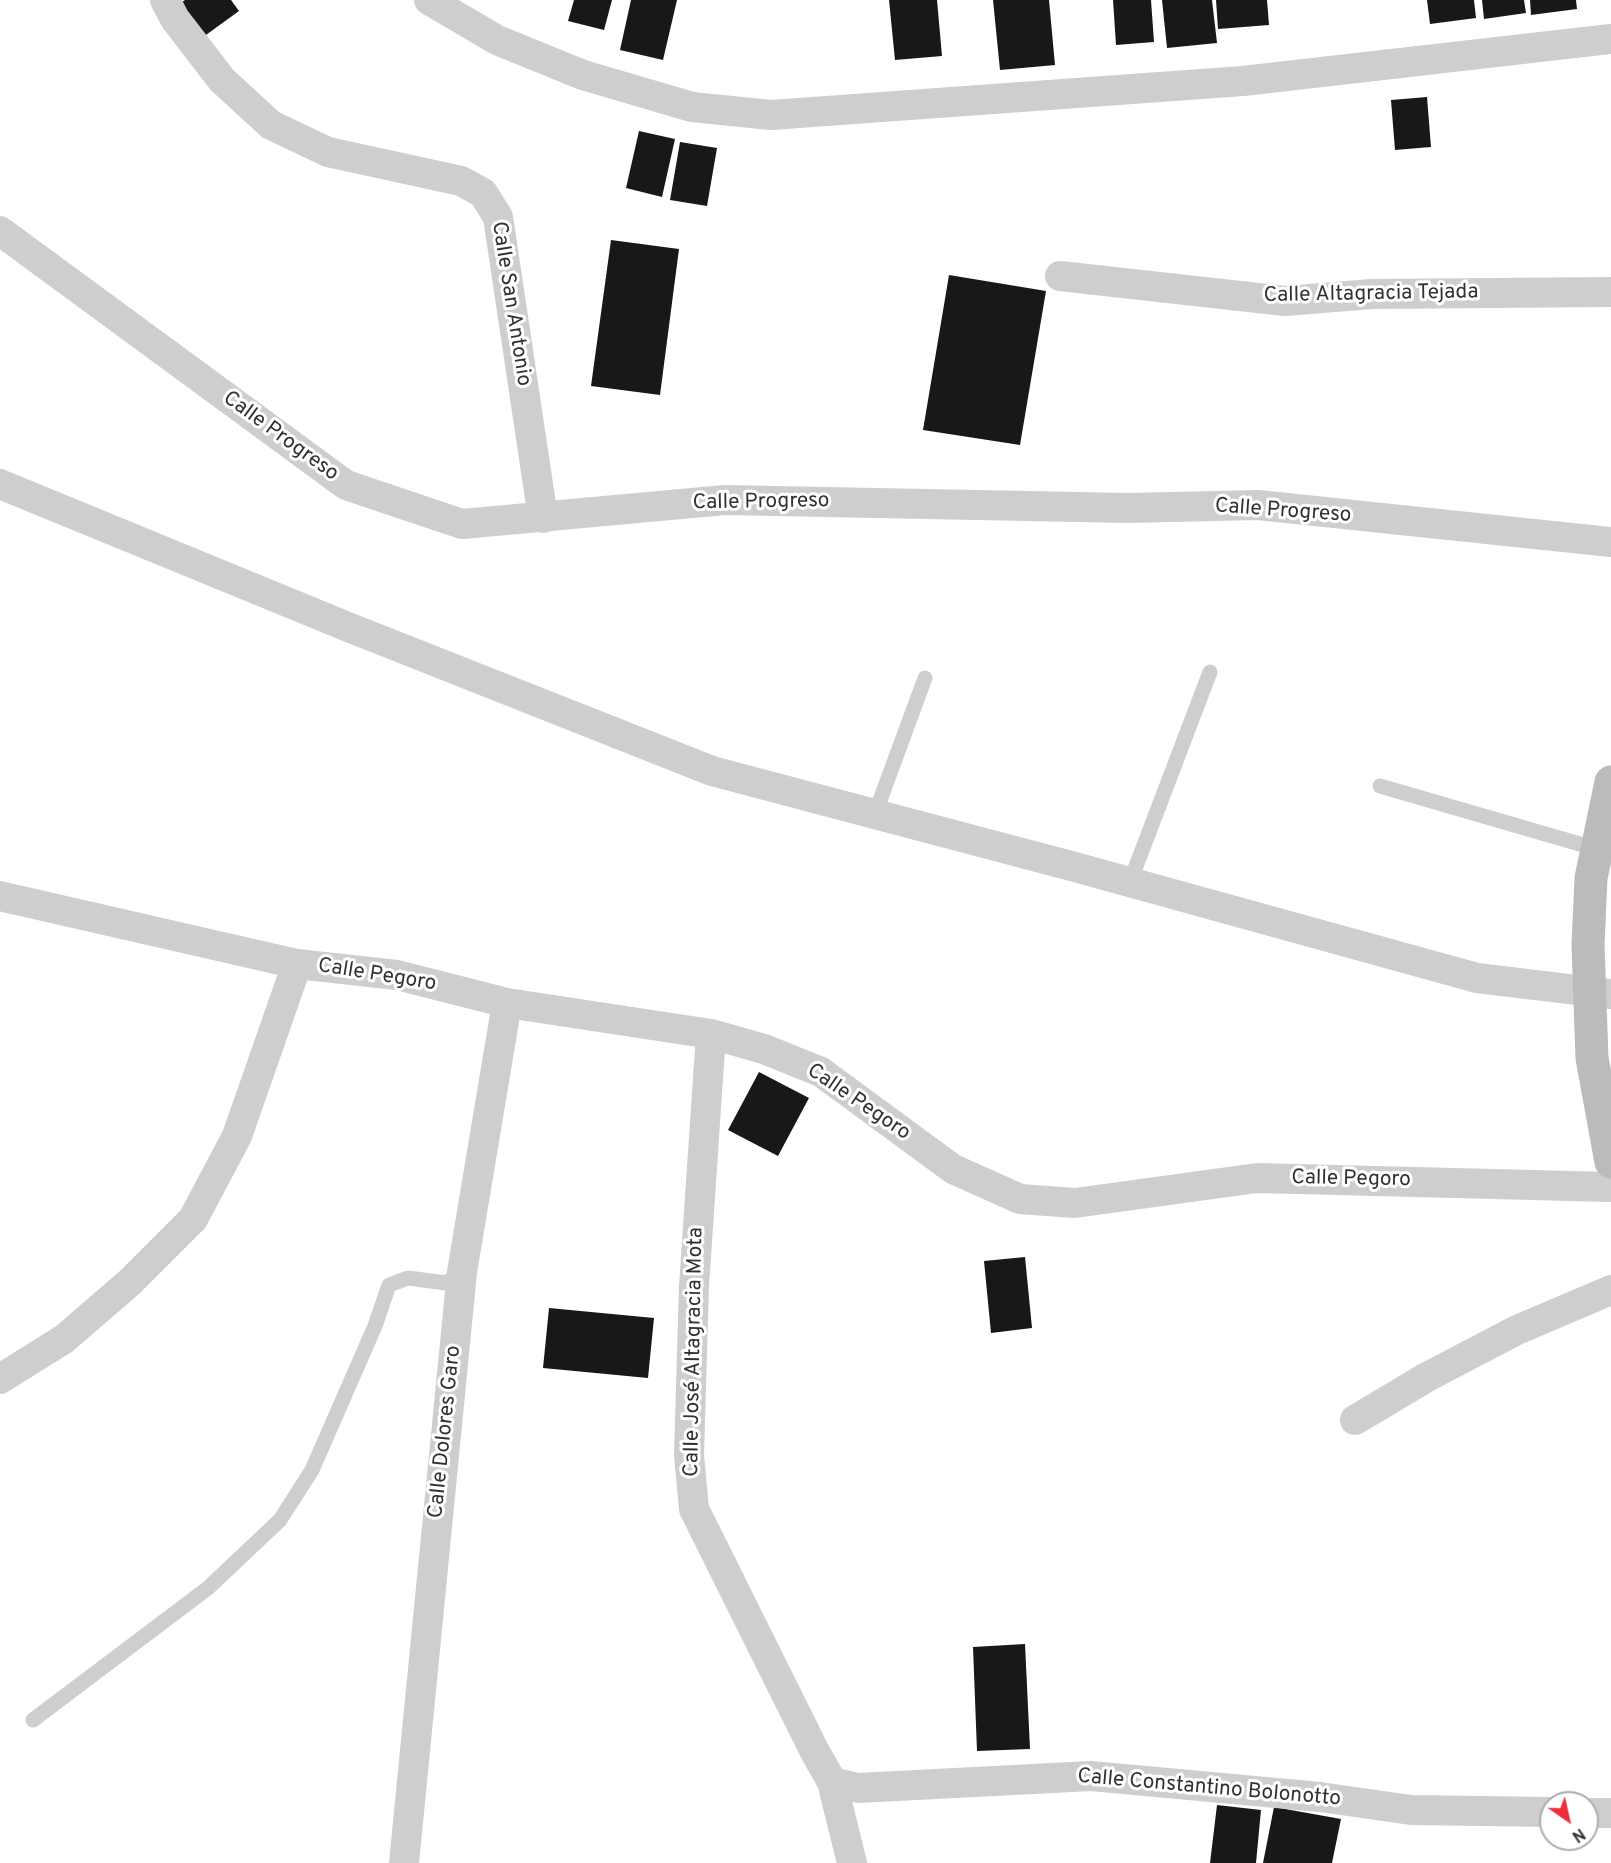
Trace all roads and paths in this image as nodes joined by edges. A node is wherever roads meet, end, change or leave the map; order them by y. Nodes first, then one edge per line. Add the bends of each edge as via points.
1 (165, 0) edge
2 (429, 0) edge
3 (1611, 39) edge
4 (0, 231) edge
5 (1060, 276) dead end
6 (1611, 292) edge
7 (0, 484) edge
8 (543, 518) junction
9 (1611, 542) edge
10 (1210, 672) dead end
11 (925, 678) dead end
12 (1611, 782) edge
13 (1380, 786) dead end
14 (875, 814) junction
15 (1597, 849) junction
16 (1130, 882) junction
17 (0, 896) edge
18 (297, 964) junction
19 (1600, 993) edge
20 (507, 1003) junction
21 (711, 1034) junction
22 (1611, 1162) edge
23 (1611, 1186) edge
24 (462, 1272) junction
25 (1611, 1290) edge
26 (0, 1379) edge
27 (1355, 1420) dead end
28 (33, 1720) dead end
29 (832, 1782) junction
30 (1539, 1812) edge
31 (404, 1863) edge
32 (852, 1863) edge

1 - 8 street, Calle San Antonio via 222,80 272,125 328,152 461,182 483,193 498,217
2 - 3 street via 497,40 583,75 692,106 771,114 1244,81
4 - 8 street, Calle Progreso via 346,485 462,524
5 - 6 street, Calle Altagracia Tejada via 1285,301 1371,294
7 - 14 street via 712,771
8 - 9 street, Calle Progreso via 725,500 1128,508 1258,505
10 - 16 lane
11 - 14 lane
12 - 15 main road
13 - 15 lane
14 - 16 street
15 - 19 main road via 1588,945
16 - 19 street via 1477,978
17 - 18 street, Calle Pegoro
18 - 20 street, Calle Pegoro via 397,975
18 - 26 street via 237,1136 193,1219 130,1282 64,1339
19 - 22 main road via 1592,1058
20 - 21 street, Calle Pegoro
20 - 24 street, Calle Dolores Garo
21 - 23 street, Calle Pegoro via 764,1049 821,1072 953,1169 1020,1199 1075,1203 1257,1178
21 - 29 street, Calle José Altagracia Mota via 694,1286 689,1455 694,1509
24 - 28 lane via 446,1283 408,1278 389,1285 312,1470 280,1520 208,1588
24 - 31 street, Calle Dolores Garo
25 - 27 street via 1517,1330
29 - 30 street, Calle Constantino Bolonotto via 858,1788 1091,1776 1320,1797 1411,1810
29 - 32 street, Calle José Altagracia Mota

